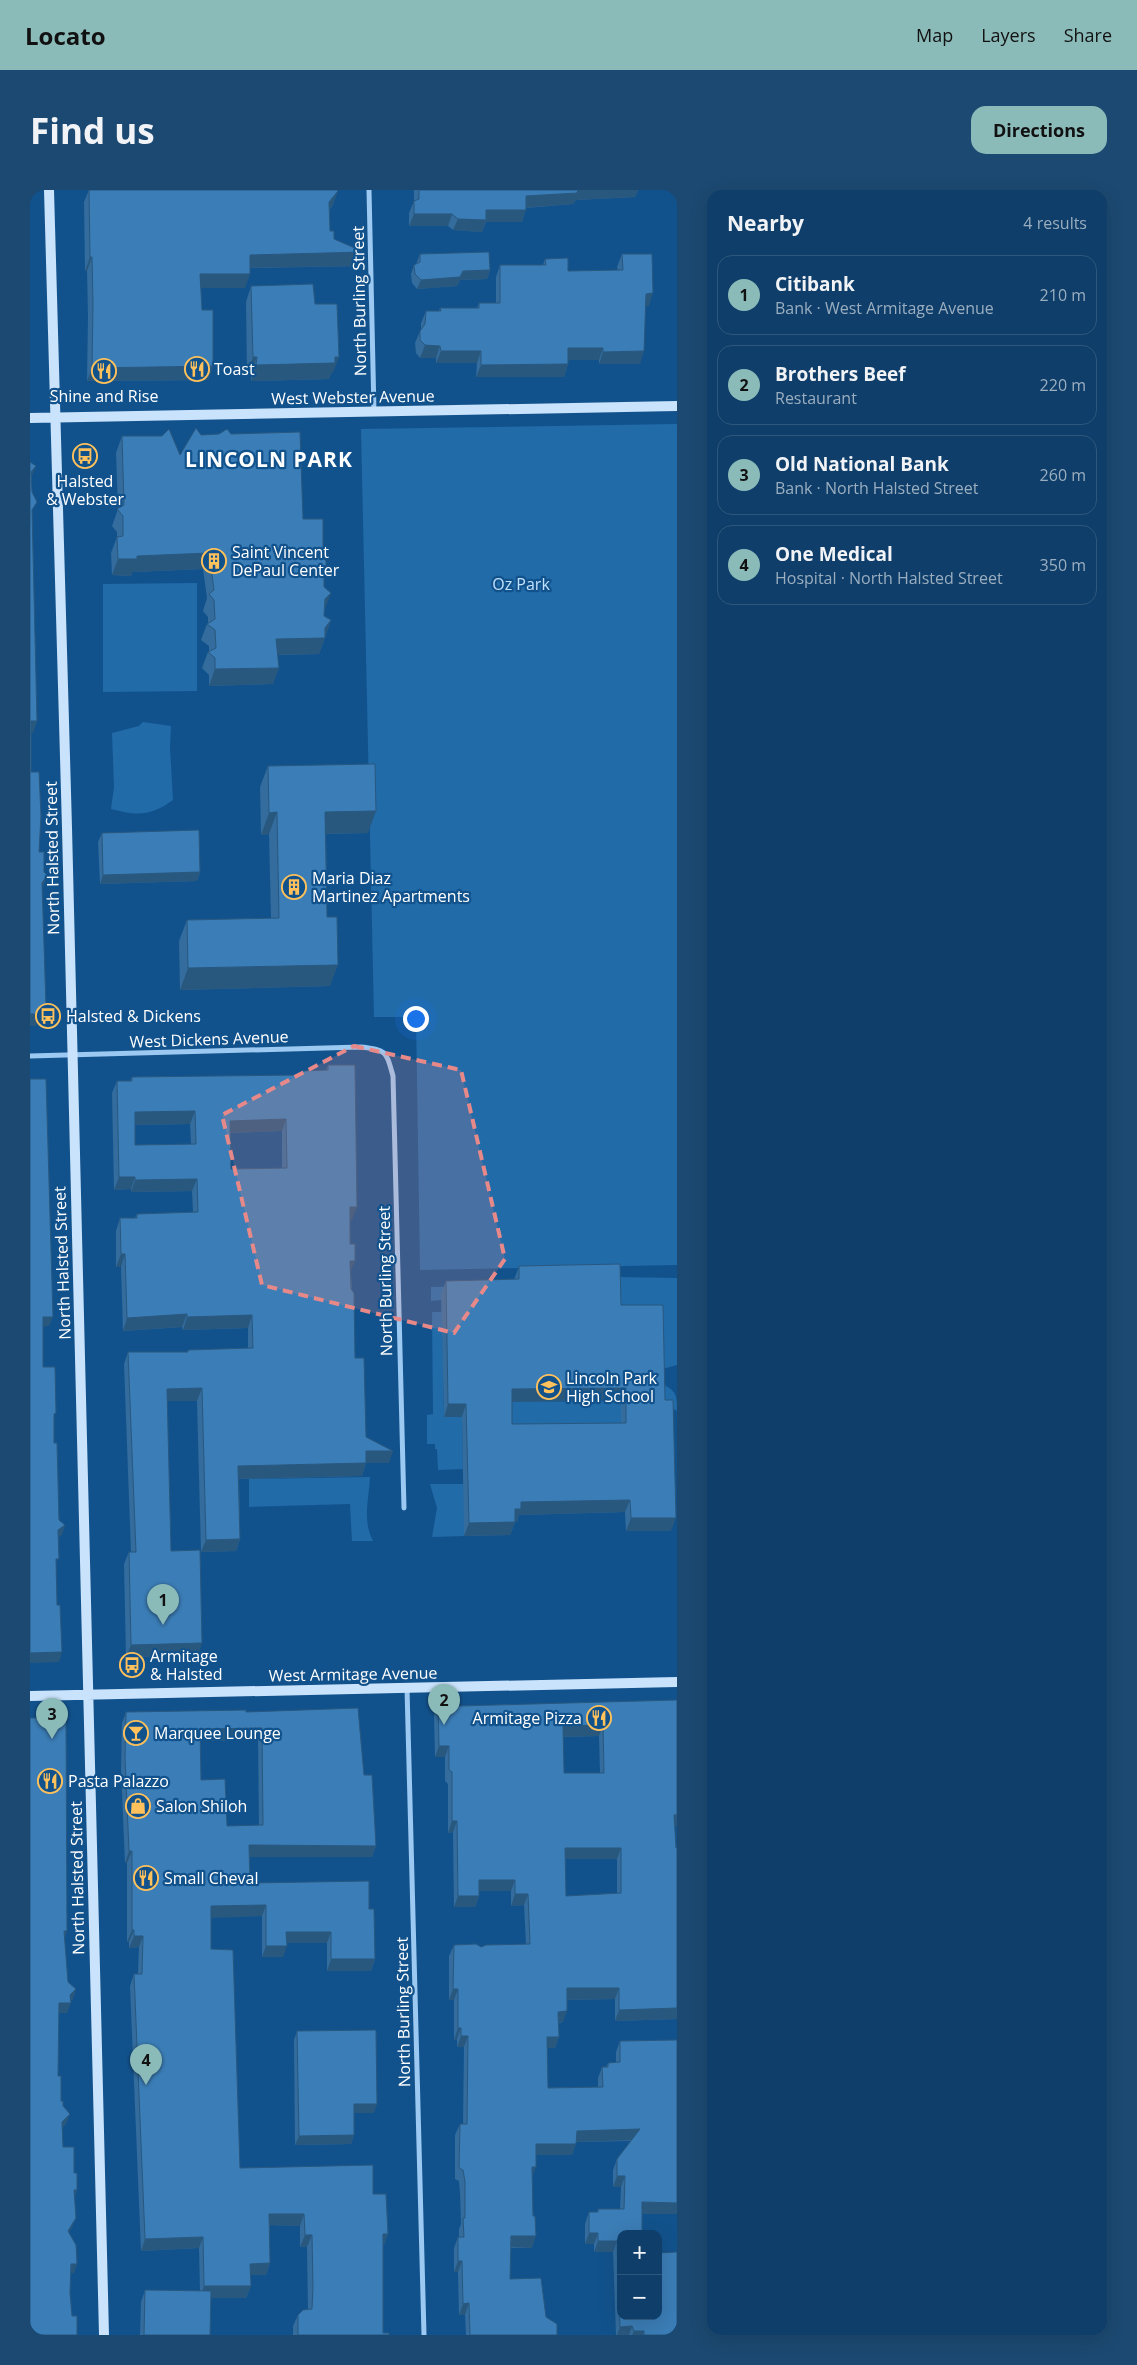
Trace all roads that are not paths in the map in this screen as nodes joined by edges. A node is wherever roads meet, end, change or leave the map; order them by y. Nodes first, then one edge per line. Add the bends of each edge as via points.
1 (49, 190) edge
2 (369, 190) edge
3 (677, 406) edge
4 (374, 412) junction
5 (30, 418) edge
6 (54, 418) junction
7 (387, 1055) joint
8 (30, 1056) edge
9 (72, 1056) junction
10 (404, 1508) dead end
11 (677, 1682) edge
12 (407, 1688) junction
13 (88, 1694) junction
14 (30, 1696) edge
15 (104, 2335) edge
16 (424, 2335) edge

1 - 6 main road, North Halsted Street
2 - 4 street, North Burling Street
3 - 4 main road, West Webster Avenue
4 - 6 main road, West Webster Avenue
5 - 6 main road, West Webster Avenue
6 - 9 main road, North Halsted Street
7 - 9 street, West Dickens Avenue via 380,1049 361,1048
7 - 10 street, North Burling Street via 393,1076
8 - 9 street, West Dickens Avenue
9 - 13 main road, North Halsted Street
11 - 12 main road, West Armitage Avenue
12 - 13 main road, West Armitage Avenue
12 - 16 street, North Burling Street
13 - 14 main road, West Armitage Avenue
13 - 15 main road, North Halsted Street

